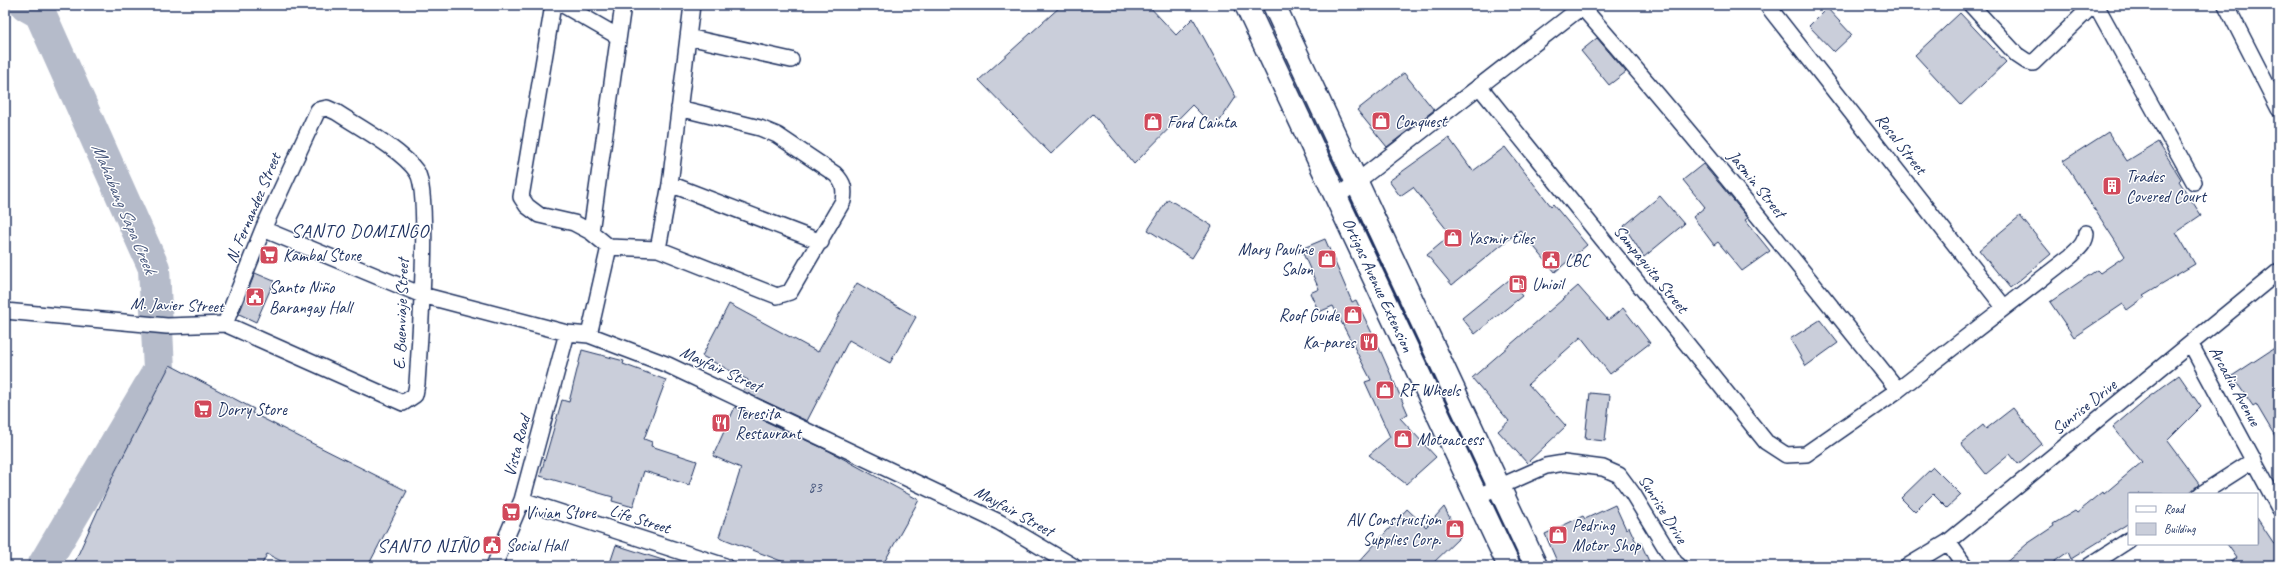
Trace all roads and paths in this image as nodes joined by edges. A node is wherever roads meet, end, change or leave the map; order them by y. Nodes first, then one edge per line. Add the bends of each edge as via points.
1 (553, 5) edge
2 (563, 5) edge
3 (623, 5) edge
4 (692, 5) edge
5 (1246, 5) edge
6 (1274, 5) edge
7 (1767, 5) edge
8 (1971, 5) edge
9 (2093, 5) edge
10 (2096, 5) edge
11 (2226, 5) edge
12 (1583, 6) edge
13 (617, 36) junction
14 (688, 37) junction
15 (791, 60) dead end
16 (1479, 86) junction
17 (679, 108) junction
18 (2279, 109) edge
19 (318, 110) joint
20 (2194, 182) dead end
21 (1357, 183) junction
22 (670, 184) junction
23 (1337, 197) junction
24 (264, 229) junction
25 (591, 232) junction
26 (2086, 232) dead end
27 (820, 242) junction
28 (609, 247) junction
29 (658, 249) junction
30 (2279, 271) edge
31 (422, 295) junction
32 (2004, 307) junction
33 (5, 311) edge
34 (225, 324) junction
35 (567, 333) junction
36 (589, 335) junction
37 (2191, 345) junction
38 (1898, 390) junction
39 (403, 403) joint
40 (2254, 460) junction
41 (1497, 486) junction
42 (2203, 493) edge
43 (1478, 496) junction
44 (522, 500) junction
45 (2279, 508) edge
46 (2128, 541) edge
47 (1948, 542) junction
48 (1676, 565) edge
49 (494, 566) edge
50 (725, 566) edge
51 (1073, 566) edge
52 (1509, 566) edge
53 (1536, 566) edge
54 (1908, 566) edge
55 (1965, 566) edge
56 (2089, 566) edge

1 - 25 street via 521,197 527,206 539,215 574,223
2 - 13 street
3 - 13 street
4 - 14 street
5 - 23 main road, Ortigas Avenue Extension
6 - 21 main road, Ortigas Avenue Extension
7 - 32 street, Rosal Street
8 - 9 street via 2017,54 2033,63
10 - 20 street
11 - 18 street
12 - 16 street
12 - 38 street, Jasmin Street via 1742,195
13 - 25 street
14 - 15 street
14 - 17 street
16 - 21 street
16 - 38 street, Sampaguita Street via 1766,442 1786,455 1806,454
17 - 22 street
17 - 27 street via 760,128 777,135 836,174 842,181 842,201
19 - 24 street, N. Fernandez Street
19 - 31 street, E. Buenviaje Street via 327,108 336,112 408,161 418,174 423,191
21 - 23 street
21 - 41 main road, Ortigas Avenue Extension
22 - 27 street
22 - 29 street
23 - 43 main road, Ortigas Avenue Extension
24 - 31 street, Mayfair Street
24 - 34 street, N. Fernandez Street
25 - 28 street
26 - 32 street via 2086,239 2081,246
27 - 29 street via 790,292 777,296
28 - 29 street
28 - 36 street
30 - 37 street, Sunrise Drive
31 - 35 street, Mayfair Street
31 - 39 street, E. Buenviaje Street via 418,384 415,395
32 - 38 street
33 - 34 street, M. Javier Street via 167,326
34 - 39 street, M. Javier Street
35 - 36 street, Mayfair Street
35 - 44 street, Vista Road
36 - 51 street, Mayfair Street via 668,365 829,440 998,522
37 - 40 street, Arcadia Avenue
37 - 47 street, Sunrise Drive
40 - 42 street
40 - 45 street, Arcadia Avenue
41 - 43 street, Sunrise Drive
41 - 48 street, Sunrise Drive via 1546,466 1564,463 1603,468 1618,476 1633,494
41 - 53 main road, Ortigas Avenue Extension
43 - 52 main road, Ortigas Avenue Extension
44 - 49 street, Vista Road
44 - 50 street, Life Street
46 - 56 street
47 - 54 street, Sunrise Drive
47 - 55 street

